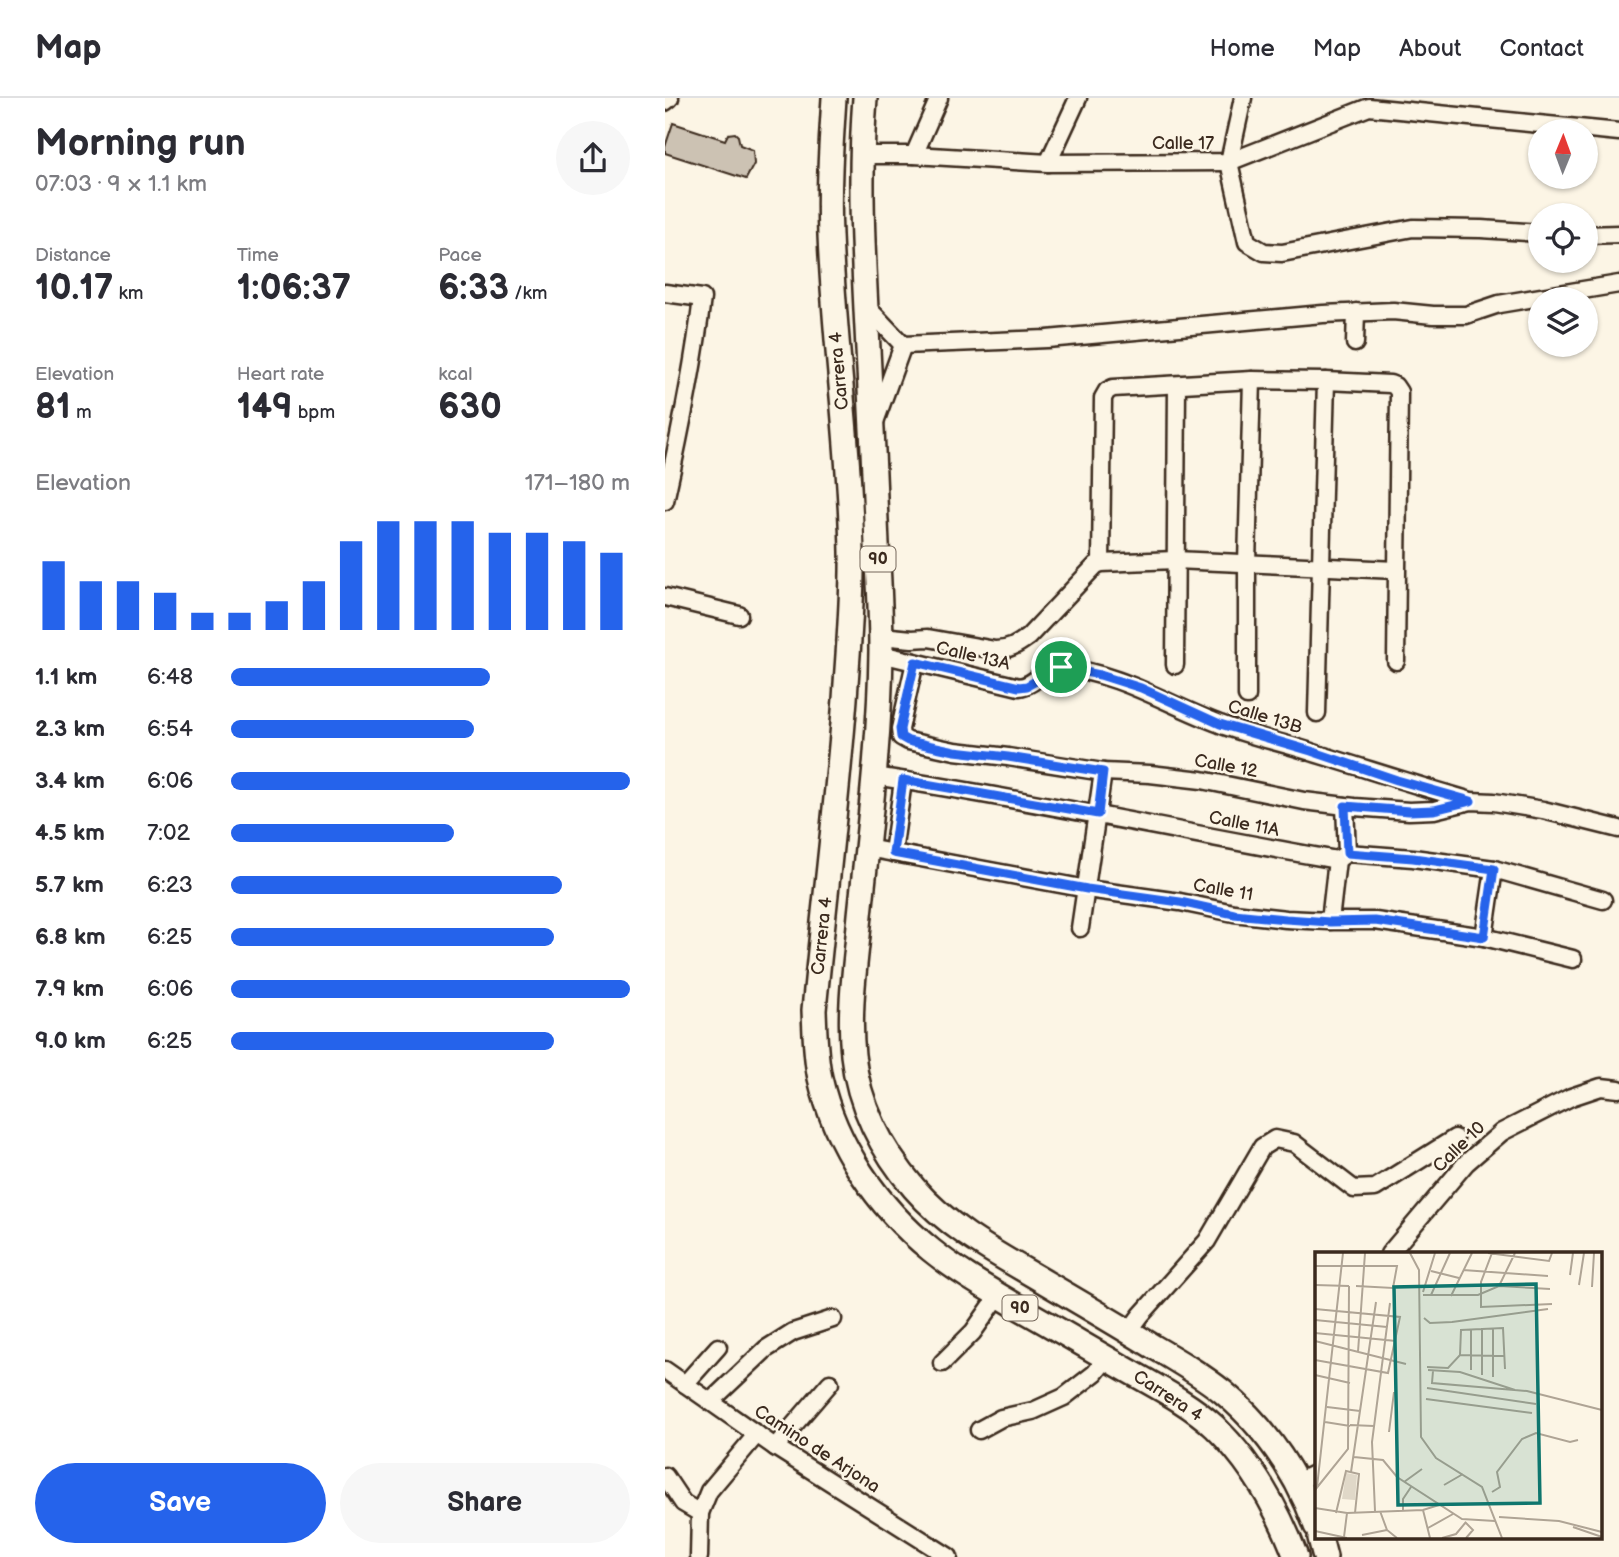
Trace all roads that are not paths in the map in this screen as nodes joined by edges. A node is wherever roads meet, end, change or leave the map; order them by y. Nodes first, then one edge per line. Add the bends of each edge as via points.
1 (670, 98) edge
2 (834, 98) edge
3 (865, 98) edge
4 (877, 98) edge
5 (939, 98) edge
6 (1078, 98) edge
7 (1243, 98) edge
8 (665, 102) edge
9 (1370, 103) edge
10 (1619, 132) edge
11 (862, 145) junction
12 (914, 155) junction
13 (1229, 162) junction
14 (1048, 163) junction
15 (1528, 232) edge
16 (1619, 234) edge
17 (1598, 235) edge
18 (1619, 284) edge
19 (665, 293) edge
20 (866, 306) junction
21 (1356, 312) junction
22 (1355, 343) dead end
23 (903, 345) junction
24 (1252, 380) junction
25 (1326, 381) junction
26 (1177, 385) junction
27 (872, 431) junction
28 (669, 462) edge
29 (665, 501) edge
30 (1175, 560) junction
31 (1101, 562) junction
32 (1247, 563) junction
33 (1322, 567) junction
34 (1396, 570) junction
35 (665, 597) edge
36 (740, 615) dead end
37 (881, 639) junction
38 (1396, 661) dead end
39 (915, 662) junction
40 (1175, 665) dead end
41 (1051, 667) joint
42 (1247, 696) dead end
43 (1317, 713) dead end
44 (1103, 772) junction
45 (874, 776) junction
46 (903, 780) junction
47 (1471, 801) junction
48 (1345, 806) junction
49 (1098, 814) junction
50 (1619, 829) edge
51 (866, 848) junction
52 (893, 853) junction
53 (1342, 857) junction
54 (1494, 869) junction
55 (1087, 889) junction
56 (1603, 900) dead end
57 (1330, 922) junction
58 (1080, 928) dead end
59 (1484, 937) junction
60 (821, 943) junction
61 (857, 947) junction
62 (1573, 959) dead end
63 (1619, 1089) edge
64 (1455, 1138) dead end
65 (1391, 1252) edge
66 (999, 1295) junction
67 (833, 1319) dead end
68 (1129, 1331) junction
69 (718, 1347) dead end
70 (1107, 1358) junction
71 (942, 1363) dead end
72 (665, 1370) edge
73 (830, 1382) dead end
74 (685, 1384) junction
75 (711, 1401) junction
76 (979, 1430) dead end
77 (757, 1434) junction
78 (775, 1447) junction
79 (1311, 1475) edge
80 (665, 1476) edge
81 (700, 1513) junction
82 (1315, 1516) edge
83 (1320, 1540) edge
84 (699, 1557) edge
85 (949, 1557) edge
86 (1296, 1557) edge
87 (1325, 1557) edge

1 - 8 street
2 - 60 highway, Carrera 4 / 90 via 830,237 850,495 852,587
3 - 11 highway, Carrera 4 / 90
4 - 11 street
5 - 12 street
6 - 14 street
7 - 13 street
9 - 10 street, Calle 17
9 - 13 street, Calle 17
11 - 12 street, Calle 17
11 - 20 highway, Carrera 4 / 90
12 - 14 street, Calle 17
13 - 14 street, Calle 17
13 - 15 street via 1247,242 1263,252 1282,253 1413,228
16 - 17 street
18 - 21 street via 1499,304 1466,315
19 - 28 street via 702,298
20 - 23 street
20 - 27 highway, Carrera 4 / 90
21 - 22 street
21 - 23 street via 1047,339
23 - 27 street
24 - 25 street
24 - 26 street
24 - 32 street
25 - 33 street
25 - 34 street via 1390,384 1399,392
26 - 30 street
26 - 31 street via 1113,388 1103,398
27 - 37 highway, Carrera 4 / 90
28 - 29 street
30 - 31 street
30 - 32 street
30 - 40 street
31 - 37 street via 1028,637 1005,650 928,638
32 - 33 street
32 - 42 street
33 - 34 street
33 - 43 street
34 - 38 street
35 - 36 street
37 - 39 street, Calle 13A
37 - 45 highway, Carrera 4 / 90
39 - 41 street, Calle 13A via 1019,687 1034,682
39 - 44 street, Calle 12 via 901,737 955,751
41 - 47 street, Calle 13B via 1141,688 1220,724
44 - 48 street, Calle 12 via 1202,780
44 - 49 street
45 - 46 street, Calle 11A
45 - 51 highway, Carrera 4 / 90
46 - 49 street, Calle 11A
46 - 52 street
47 - 48 street, Calle 12 via 1409,811
47 - 50 street, Calle 12 via 1543,810
48 - 53 street
49 - 53 street, Calle 11A via 1237,843
49 - 55 street
51 - 52 street, Calle 11
51 - 61 highway, Carrera 4 / 90
52 - 55 street, Calle 11
53 - 54 street, Calle 11A via 1413,858
53 - 57 street
54 - 56 street, Calle 11A
54 - 59 street
55 - 57 street, Calle 11 via 1234,914
55 - 58 street
57 - 59 street, Calle 11 via 1375,921
59 - 62 street, Calle 11
60 - 61 highway
60 - 66 highway, Carrera 4 / 90 via 815,1049 827,1105 839,1134 870,1185 909,1230
61 - 68 highway, Carrera 4 / 90 via 851,1027 854,1059 867,1110 892,1160 937,1213 963,1232
63 - 65 street, Calle 10 via 1601,1087 1571,1097 1502,1132 1466,1163
64 - 68 street via 1375,1188 1354,1189 1294,1143 1275,1139 1262,1147 1207,1241
66 - 70 highway, Carrera 4 / 90
66 - 71 street via 973,1332
67 - 75 street via 793,1332 766,1349
68 - 79 highway, Carrera 4 / 90 via 1225,1393 1283,1458
69 - 74 street
70 - 76 street via 1064,1397
70 - 86 highway, Carrera 4 / 90 via 1198,1413 1227,1440 1270,1500
72 - 74 street, Camino de Arjona
73 - 78 street
74 - 75 street, Camino de Arjona
75 - 77 street, Camino de Arjona
77 - 78 street, Camino de Arjona
77 - 81 street via 709,1491
78 - 85 street, Camino de Arjona
79 - 82 highway, Carrera 4 / 90
80 - 81 street via 683,1503
81 - 84 street
83 - 87 highway

